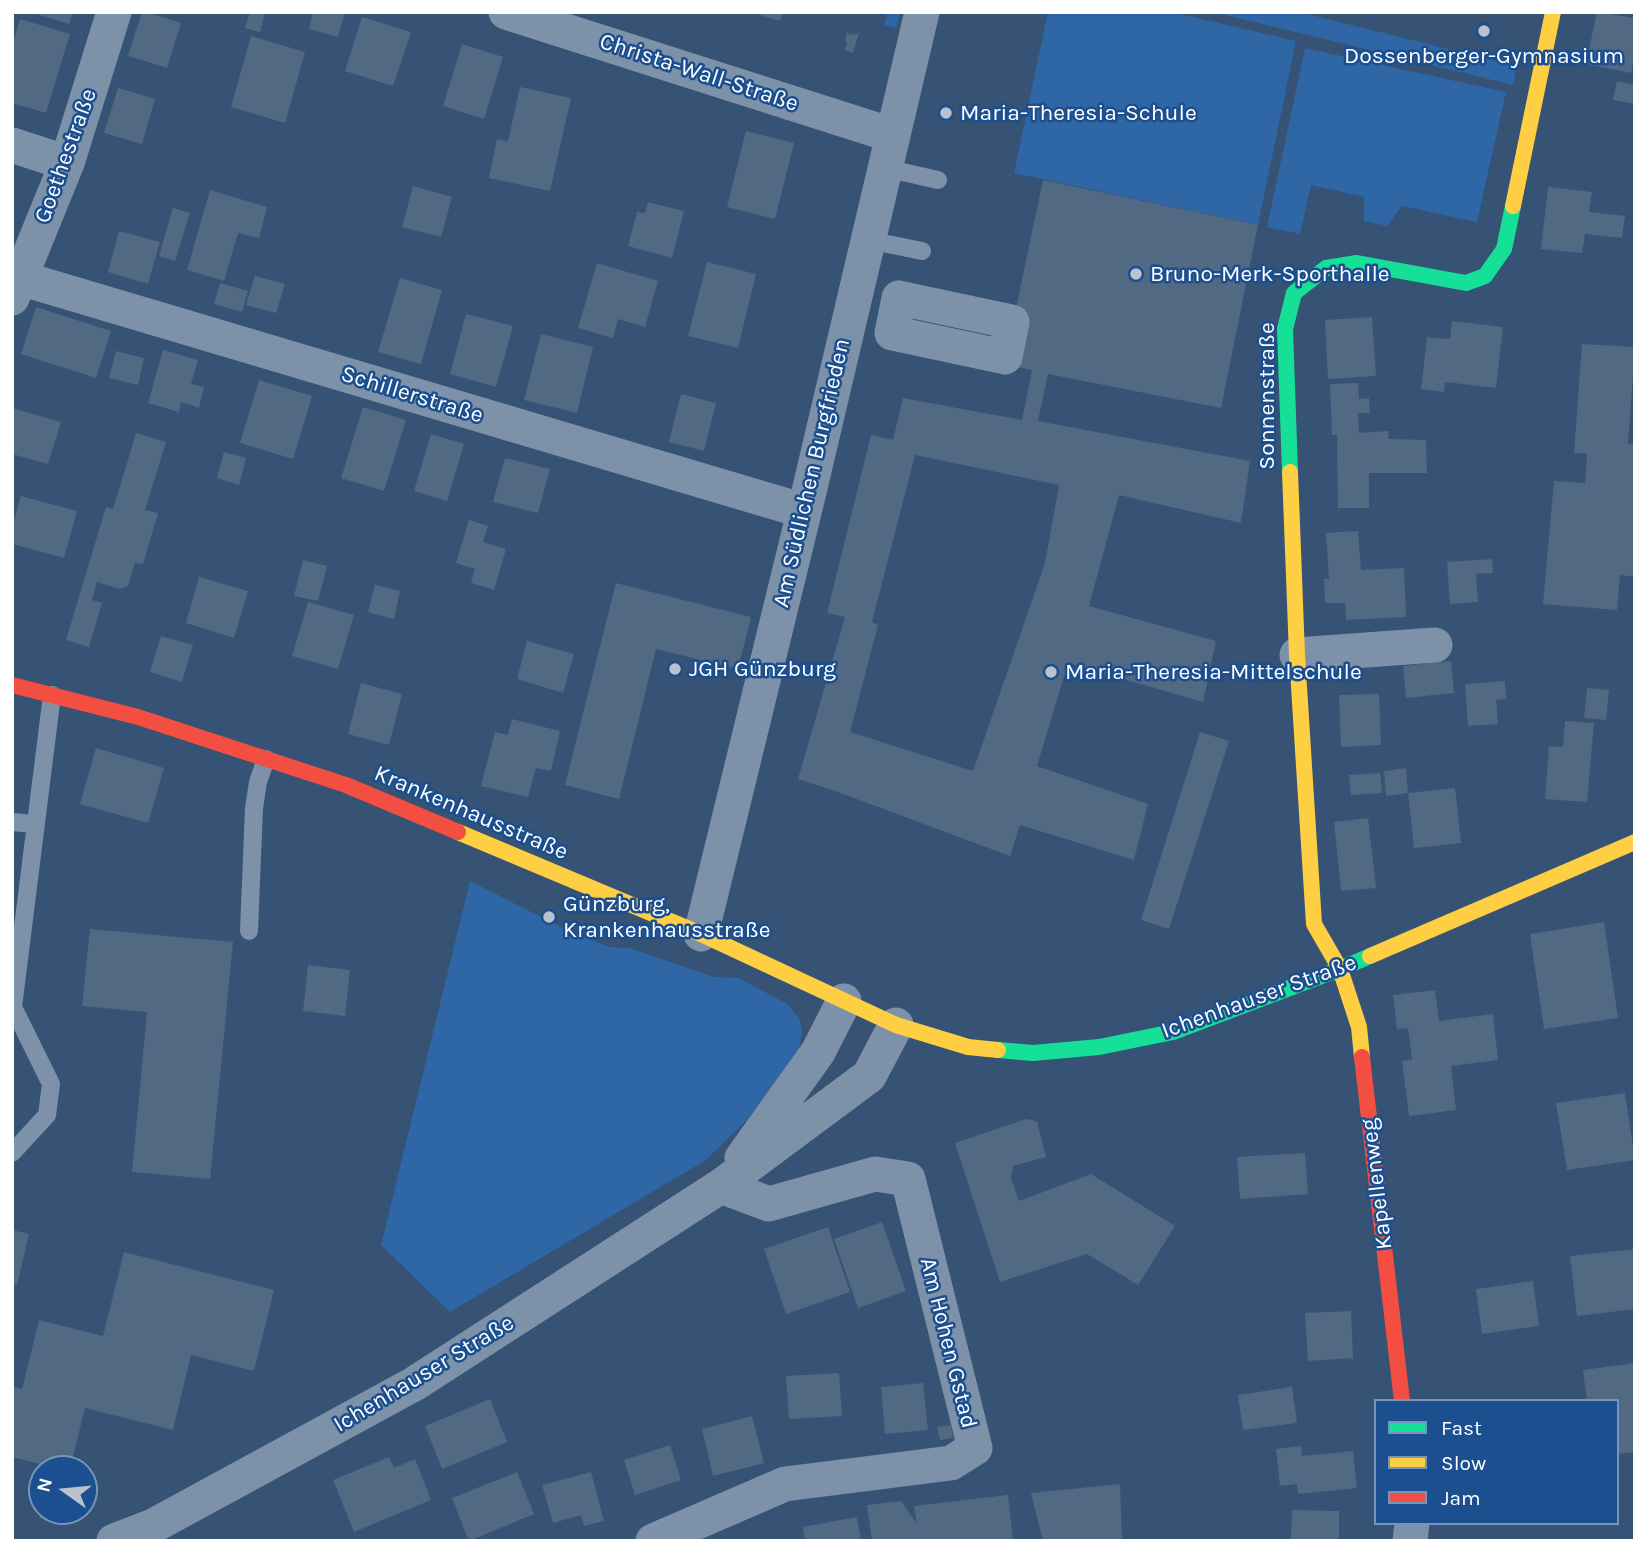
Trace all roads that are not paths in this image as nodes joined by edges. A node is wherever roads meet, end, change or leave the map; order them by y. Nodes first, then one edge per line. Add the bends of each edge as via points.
1 (114, 12) edge
2 (506, 12) edge
3 (922, 12) edge
4 (1553, 12) edge
5 (570, 22) edge
6 (892, 135) junction
7 (12, 145) edge
8 (67, 163) junction
9 (884, 168) junction
10 (938, 180) dead end
11 (868, 240) junction
12 (922, 251) dead end
13 (16, 288) edge
14 (804, 512) junction
15 (1435, 645) dead end
16 (1297, 655) junction
17 (12, 685) edge
18 (52, 695) junction
19 (266, 759) junction
20 (12, 822) edge
21 (36, 824) junction
22 (1635, 842) edge
23 (249, 931) dead end
24 (701, 934) junction
25 (1340, 969) junction
26 (844, 1001) junction
27 (896, 1025) junction
28 (12, 1153) edge
29 (721, 1186) junction
30 (1402, 1399) edge
31 (123, 1539) edge
32 (653, 1541) edge

1 - 8 street, Goethestraße
2 - 5 street, Christa-Wall-Straße
3 - 6 street, Am Südlichen Burgfrieden
4 - 16 street, Sonnenstraße via 1504,249 1485,275 1466,283 1357,263 1326,268 1294,293 1285,329
5 - 6 street, Christa-Wall-Straße
6 - 9 street, Am Südlichen Burgfrieden
7 - 8 street
8 - 13 street, Goethestraße
9 - 10 lane
9 - 11 street, Am Südlichen Burgfrieden
11 - 12 lane
11 - 14 street, Am Südlichen Burgfrieden
13 - 14 street, Schillerstraße
14 - 24 street, Am Südlichen Burgfrieden
15 - 16 street
16 - 25 street, Sonnenstraße via 1314,924
17 - 18 street, Krankenhausstraße
18 - 19 street, Krankenhausstraße via 138,717
18 - 21 lane
19 - 23 lane via 254,808
19 - 24 street, Krankenhausstraße via 346,785
20 - 21 lane
21 - 28 lane via 13,1007 51,1084 47,1115
22 - 25 street, Ichenhauser Straße
24 - 26 street, Krankenhausstraße
25 - 27 street, Ichenhauser Straße via 1173,1032 1099,1047 1033,1053 968,1047
25 - 30 street, Kapellenweg via 1359,1027
26 - 27 street, Krankenhausstraße
26 - 29 street, Ichenhauser Straße via 818,1052
27 - 29 street, Ichenhauser Straße via 869,1076
29 - 31 street, Ichenhauser Straße via 414,1384
29 - 32 street, Am Hohen Gstad via 769,1204 875,1174 908,1180 975,1448 951,1463 785,1484

